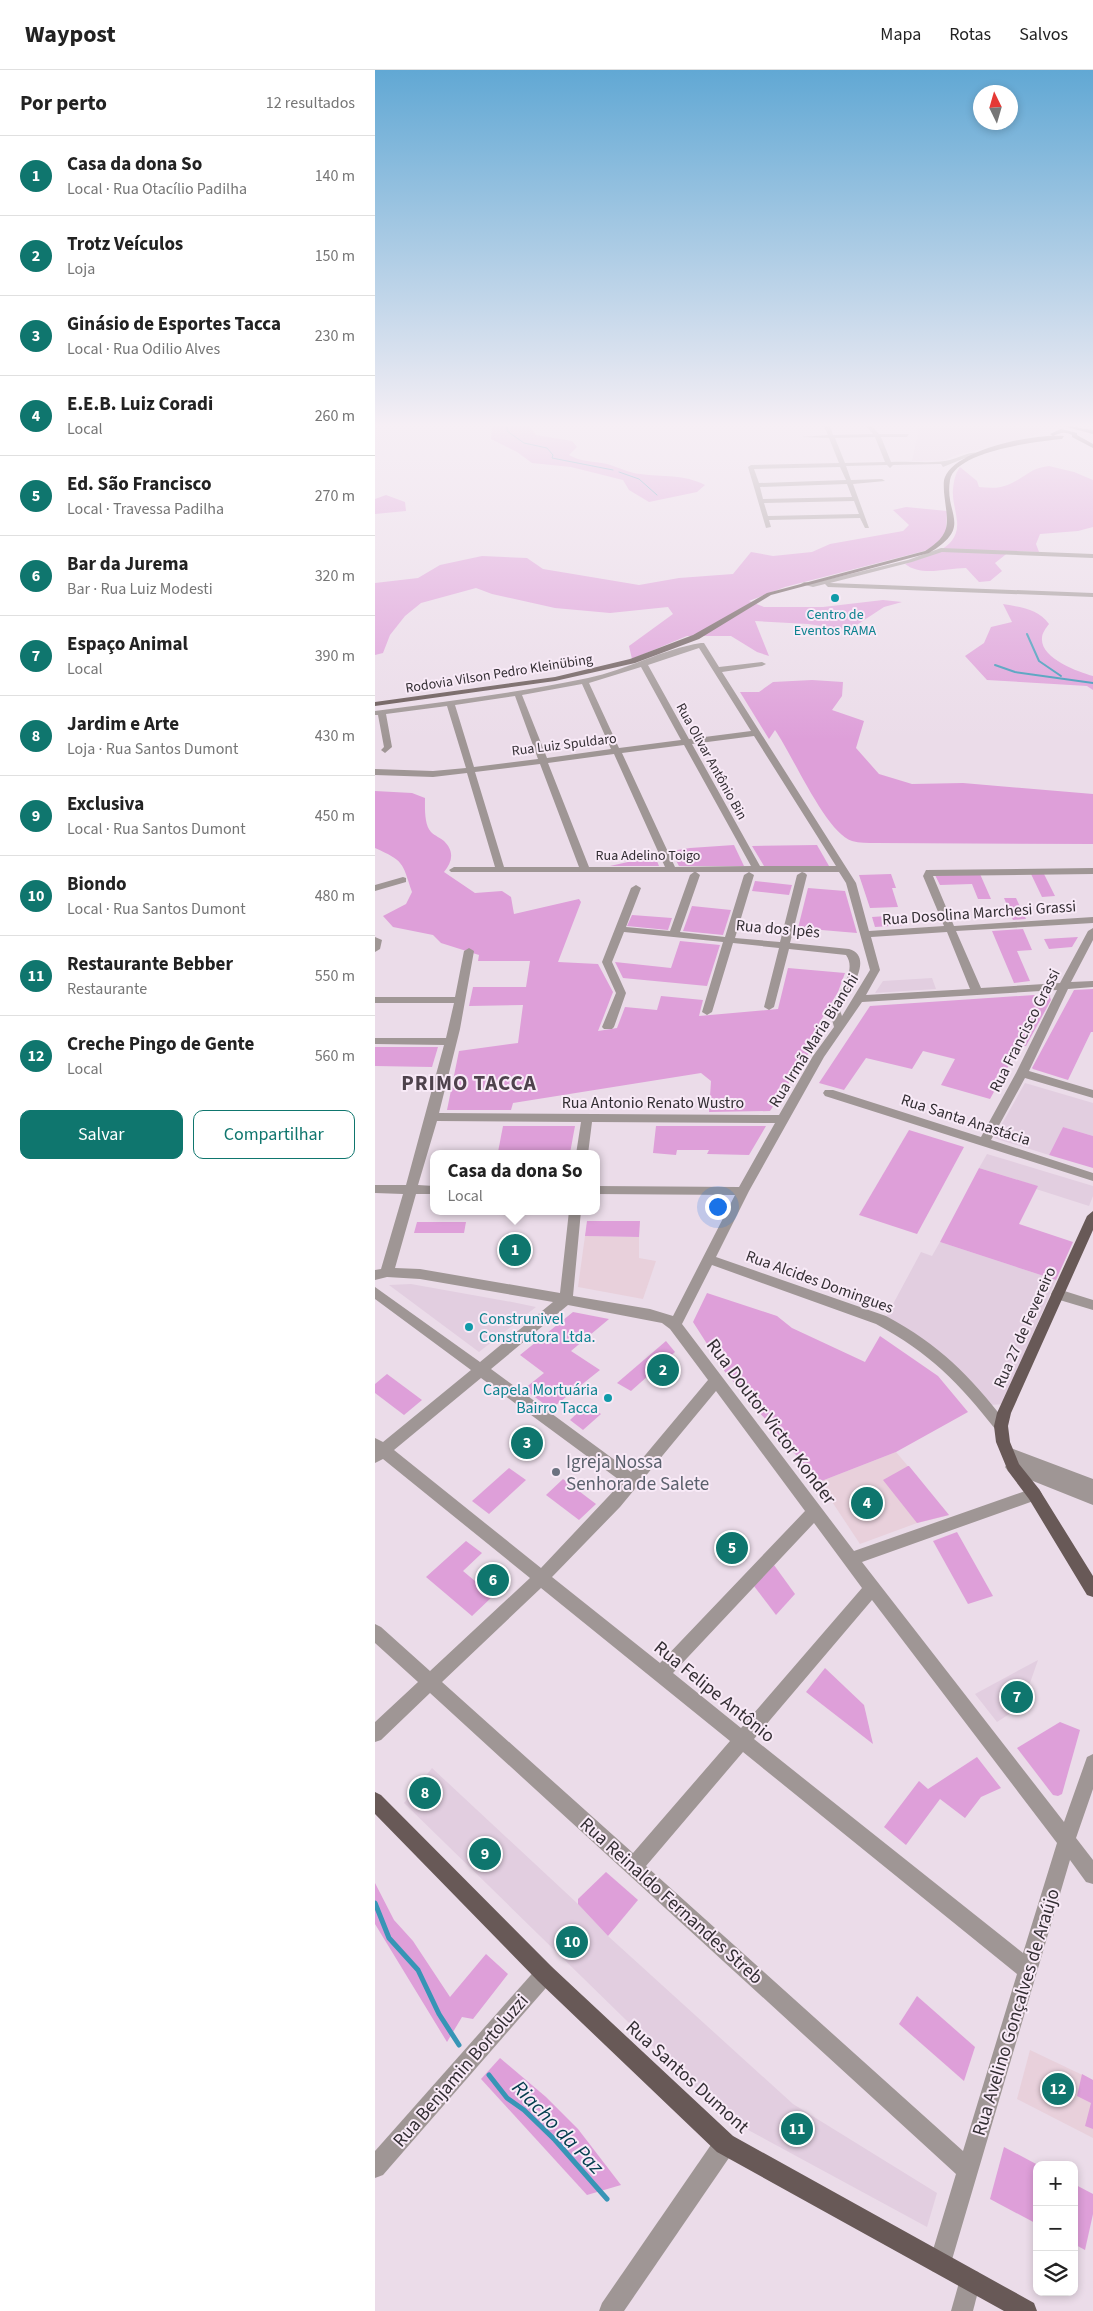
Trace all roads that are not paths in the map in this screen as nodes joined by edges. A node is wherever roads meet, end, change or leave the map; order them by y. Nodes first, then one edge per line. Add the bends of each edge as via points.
1 (950, 531) edge
2 (1093, 556) edge
3 (804, 584) junction
4 (813, 584) junction
5 (1093, 595) edge
6 (762, 664) dead end
7 (644, 665) junction
8 (716, 670) junction
9 (584, 681) junction
10 (517, 692) junction
11 (450, 702) junction
12 (375, 704) edge
13 (379, 712) edge
14 (756, 733) junction
15 (688, 742) junction
16 (385, 750) dead end
17 (616, 751) junction
18 (544, 761) junction
19 (470, 770) junction
20 (375, 772) edge
21 (585, 869) junction
22 (671, 869) junction
23 (842, 869) junction
24 (454, 870) dead end
25 (500, 870) junction
26 (1093, 870) edge
27 (753, 872) junction
28 (695, 875) dead end
29 (802, 875) dead end
30 (403, 880) dead end
31 (375, 888) edge
32 (636, 888) dead end
33 (1093, 920) edge
34 (949, 928) junction
35 (619, 929) junction
36 (1093, 931) edge
37 (867, 934) junction
38 (674, 935) junction
39 (729, 940) junction
40 (784, 945) junction
41 (469, 950) dead end
42 (1093, 984) edge
43 (1065, 985) junction
44 (977, 992) junction
45 (375, 1000) edge
46 (460, 1000) junction
47 (859, 1000) junction
48 (769, 1007) dead end
49 (707, 1012) dead end
50 (608, 1027) dead end
51 (839, 1027) junction
52 (375, 1041) edge
53 (451, 1042) junction
54 (1022, 1074) junction
55 (829, 1093) dead end
56 (1093, 1094) edge
57 (432, 1117) junction
58 (587, 1118) junction
59 (783, 1119) junction
60 (984, 1142) junction
61 (583, 1150) edge
62 (1093, 1177) edge
63 (411, 1189) junction
64 (375, 1190) edge
65 (430, 1190) edge
66 (600, 1190) edge
67 (743, 1191) junction
68 (575, 1215) edge
69 (1093, 1216) edge
70 (709, 1259) junction
71 (381, 1274) edge
72 (375, 1292) edge
73 (1058, 1294) junction
74 (565, 1299) junction
75 (1093, 1305) edge
76 (675, 1325) junction
77 (479, 1370) junction
78 (717, 1380) junction
79 (1001, 1426) junction
80 (378, 1450) edge
81 (1010, 1460) junction
82 (632, 1481) junction
83 (1089, 1490) edge
84 (1034, 1494) junction
85 (814, 1512) junction
86 (852, 1559) junction
87 (540, 1577) junction
88 (872, 1588) junction
89 (1093, 1590) edge
90 (375, 1632) edge
91 (661, 1674) junction
92 (431, 1681) junction
93 (375, 1734) edge
94 (740, 1739) junction
95 (1093, 1763) edge
96 (375, 1801) edge
97 (1067, 1839) junction
98 (634, 1866) junction
99 (1093, 1875) edge
100 (1028, 1970) junction
101 (545, 1974) junction
102 (725, 2144) junction
103 (375, 2166) edge
104 (967, 2170) junction
105 (941, 2263) junction
106 (971, 2280) junction
107 (610, 2311) edge
108 (962, 2311) edge
109 (1026, 2311) edge

1 - 3 main road, Rodovia Vilson Pedro Kleinübing via 943,542 916,556
2 - 4 street via 950,549
3 - 4 street
3 - 12 main road, Rodovia Vilson Pedro Kleinübing via 758,599 696,637 614,666 555,679
4 - 5 street
6 - 8 street
7 - 8 street, Rua Irmã Maria Bianchi via 700,645
7 - 9 street
7 - 15 street, Rua Olivar Antônio Bin
8 - 14 street, Rua Irmã Maria Bianchi
9 - 10 street
9 - 17 street
10 - 11 street
10 - 18 street
11 - 13 street
11 - 19 street
13 - 16 street via 388,741
14 - 15 street, Rua Luiz Spuldaro
14 - 23 street, Rua Irmã Maria Bianchi
15 - 17 street, Rua Luiz Spuldaro
15 - 27 street, Rua Olivar Antônio Bin
17 - 18 street, Rua Luiz Spuldaro
17 - 22 street
18 - 19 street, Rua Luiz Spuldaro
18 - 21 street
19 - 20 street, Rua Luiz Spuldaro via 433,774
19 - 25 street
21 - 22 street, Rua Adelino Toigo
21 - 25 street, Rua Adelino Toigo
22 - 27 street, Rua Adelino Toigo
23 - 27 street, Rua Adelino Toigo
23 - 37 street, Rua Irmã Maria Bianchi via 851,883
24 - 25 street, Rua Adelino Toigo
26 - 34 street via 929,872
27 - 39 street
28 - 38 street
29 - 40 street
30 - 31 street
32 - 35 street
33 - 34 street, Rua Dosolina Marchesi Grassi
34 - 37 street, Rua Dosolina Marchesi Grassi
34 - 44 street
35 - 38 street, Rua dos Ipês
35 - 50 street via 607,962 621,993
36 - 43 street, Rua Francisco Grassi
37 - 47 street, Rua Irmã Maria Bianchi via 875,970
38 - 39 street, Rua dos Ipês
39 - 40 street, Rua dos Ipês
39 - 49 street
40 - 48 street
40 - 51 street, Rua dos Ipês via 841,950 855,957 854,971 834,1008
41 - 46 street
42 - 43 street
43 - 44 street
43 - 54 street, Rua Francisco Grassi
44 - 47 street
45 - 46 street
46 - 53 street
47 - 51 street, Rua Irmã Maria Bianchi
51 - 59 street, Rua Irmã Maria Bianchi
52 - 53 street
53 - 57 street
54 - 56 street
54 - 60 street, Rua Francisco Grassi
55 - 60 street, Rua Santa Anastácia
57 - 58 street, Rua Antonio Renato Wustro
57 - 63 street
58 - 59 street, Rua Antonio Renato Wustro
58 - 61 street
59 - 67 street, Rua Irmã Maria Bianchi
60 - 62 street, Rua Santa Anastácia
63 - 64 street
63 - 65 street
63 - 71 street
66 - 67 street
67 - 70 street, Rua Irmã Maria Bianchi
68 - 74 street
69 - 73 main road, Rua 27 de Fevereiro
70 - 76 street, Rua Irmã Maria Bianchi
70 - 79 street, Rua Alcides Domingues via 881,1320 906,1333 943,1360
71 - 74 street via 420,1274
72 - 77 street
73 - 75 street
73 - 79 main road, Rua 27 de Fevereiro
74 - 76 street via 667,1318
74 - 77 street
76 - 78 street, Rua Doutor Victor Konder
77 - 80 street
77 - 82 street
78 - 82 street
78 - 85 street, Rua Doutor Victor Konder
79 - 81 main road
80 - 87 street, Rua Felipe Antônio
81 - 83 street
81 - 84 main road
82 - 87 street via 563,1557
84 - 86 street
84 - 89 main road
85 - 86 street, Rua Doutor Victor Konder
85 - 91 street
86 - 88 street, Rua Doutor Victor Konder
87 - 91 street, Rua Felipe Antônio
87 - 92 street
88 - 94 street
88 - 97 street, Rua Doutor Victor Konder
90 - 92 street, Rua Reinaldo Fernandes Streb
91 - 94 street, Rua Felipe Antônio
92 - 93 street
92 - 98 street, Rua Reinaldo Fernandes Streb
94 - 98 street
94 - 100 street, Rua Felipe Antônio
95 - 97 street, Rua Avelino Gonçalves de Araújo
96 - 101 main road, Rua Santos Dumont
97 - 99 street, Rua Doutor Victor Konder
97 - 100 street, Rua Avelino Gonçalves de Araújo
98 - 104 street, Rua Reinaldo Fernandes Streb
100 - 104 street, Rua Avelino Gonçalves de Araújo
101 - 102 main road, Rua Santos Dumont
101 - 103 street, Rua Benjamin Bortoluzzi
102 - 105 main road, Rua Santos Dumont
102 - 107 street
104 - 105 street, Rua Avelino Gonçalves de Araújo
105 - 106 main road, Rua Santos Dumont
106 - 108 street
106 - 109 main road, Rua Santos Dumont

